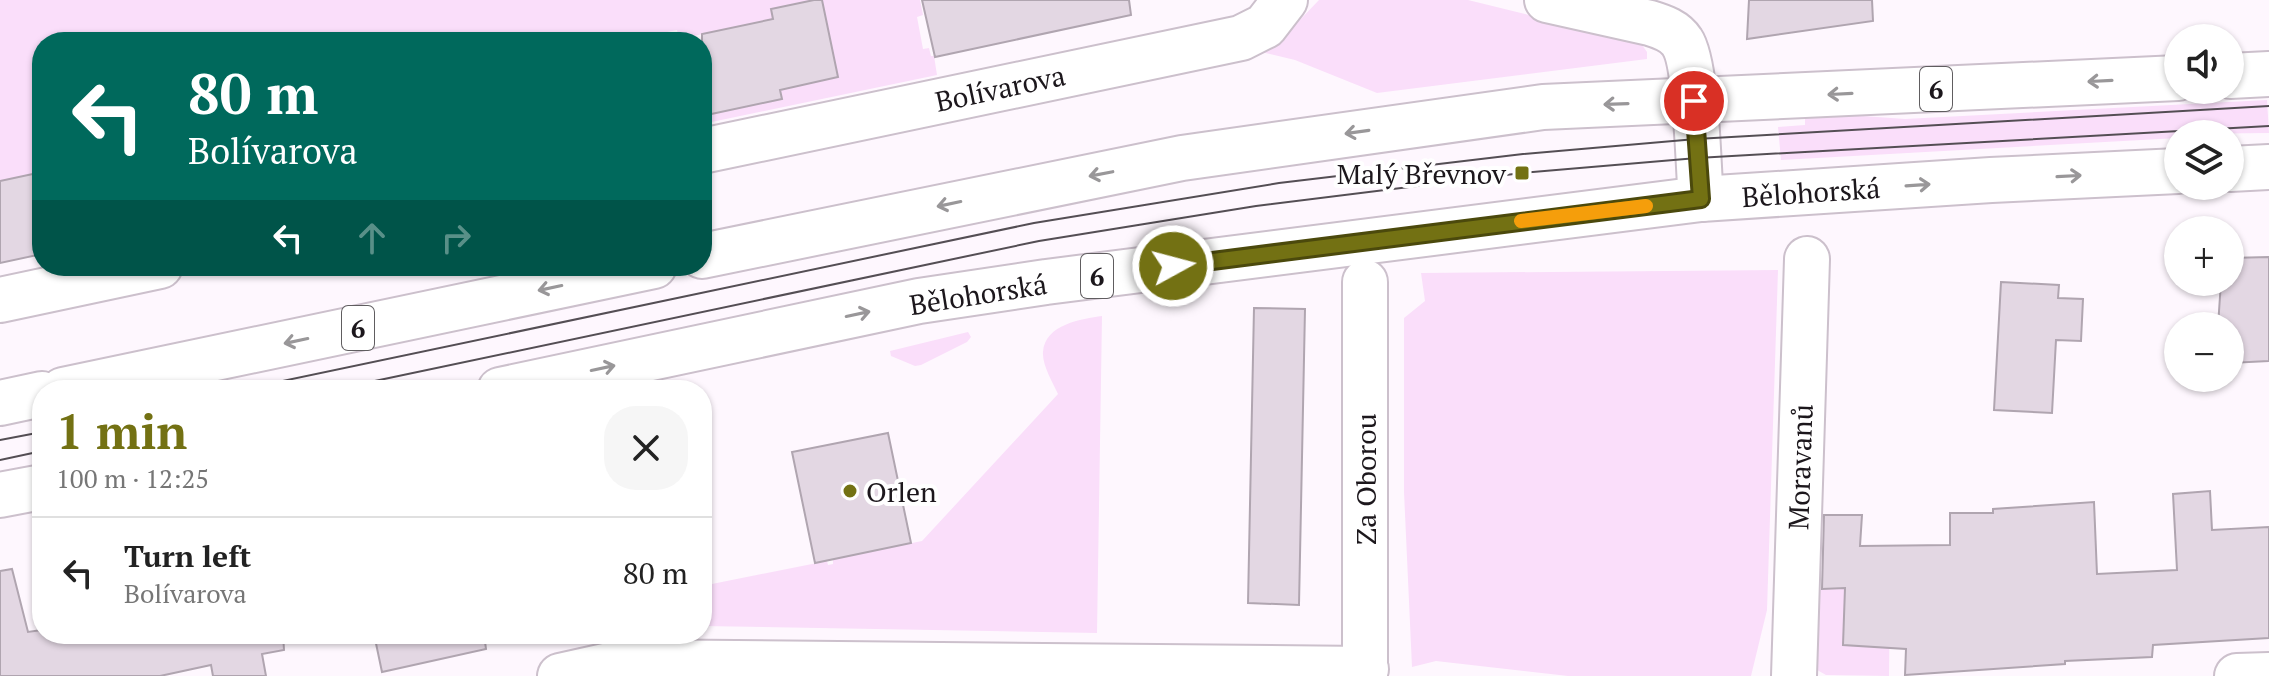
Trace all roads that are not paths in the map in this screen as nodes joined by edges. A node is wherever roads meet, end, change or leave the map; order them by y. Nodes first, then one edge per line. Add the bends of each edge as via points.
1 (1285, 0) edge
2 (1547, 0) edge
3 (2269, 74) edge
4 (2244, 75) edge
5 (2164, 79) edge
6 (1694, 101) junction
7 (712, 149) edge
8 (2269, 167) edge
9 (2244, 168) edge
10 (2164, 172) edge
11 (1701, 199) junction
12 (712, 254) edge
13 (1807, 259) dead end
14 (113, 276) edge
15 (606, 276) edge
16 (1365, 282) dead end
17 (0, 300) edge
18 (111, 380) edge
19 (548, 380) edge
20 (32, 396) edge
21 (0, 403) edge
22 (32, 489) edge
23 (0, 495) edge
24 (1365, 672) edge
25 (2269, 675) edge
26 (560, 676) edge
27 (1794, 676) edge
28 (2237, 676) edge

1 - 7 main road, Bolívarova via 1265,26 1241,38
2 - 6 main road via 1672,32 1687,52
3 - 4 main road
5 -> 6 main road, 6
6 - 11 main road
6 -> 12 main road, 6 via 1543,107 1182,158
8 - 9 main road
11 -> 10 main road, Bělohorská / 6
19 -> 11 main road, Bělohorská / 6 via 974,293
13 - 27 main road, Moravanů
14 - 17 main road
15 -> 18 main road, 6
16 - 24 main road, Za Oborou
20 - 21 main road
22 - 23 main road
24 - 26 main road via 623,662
25 - 28 main road

